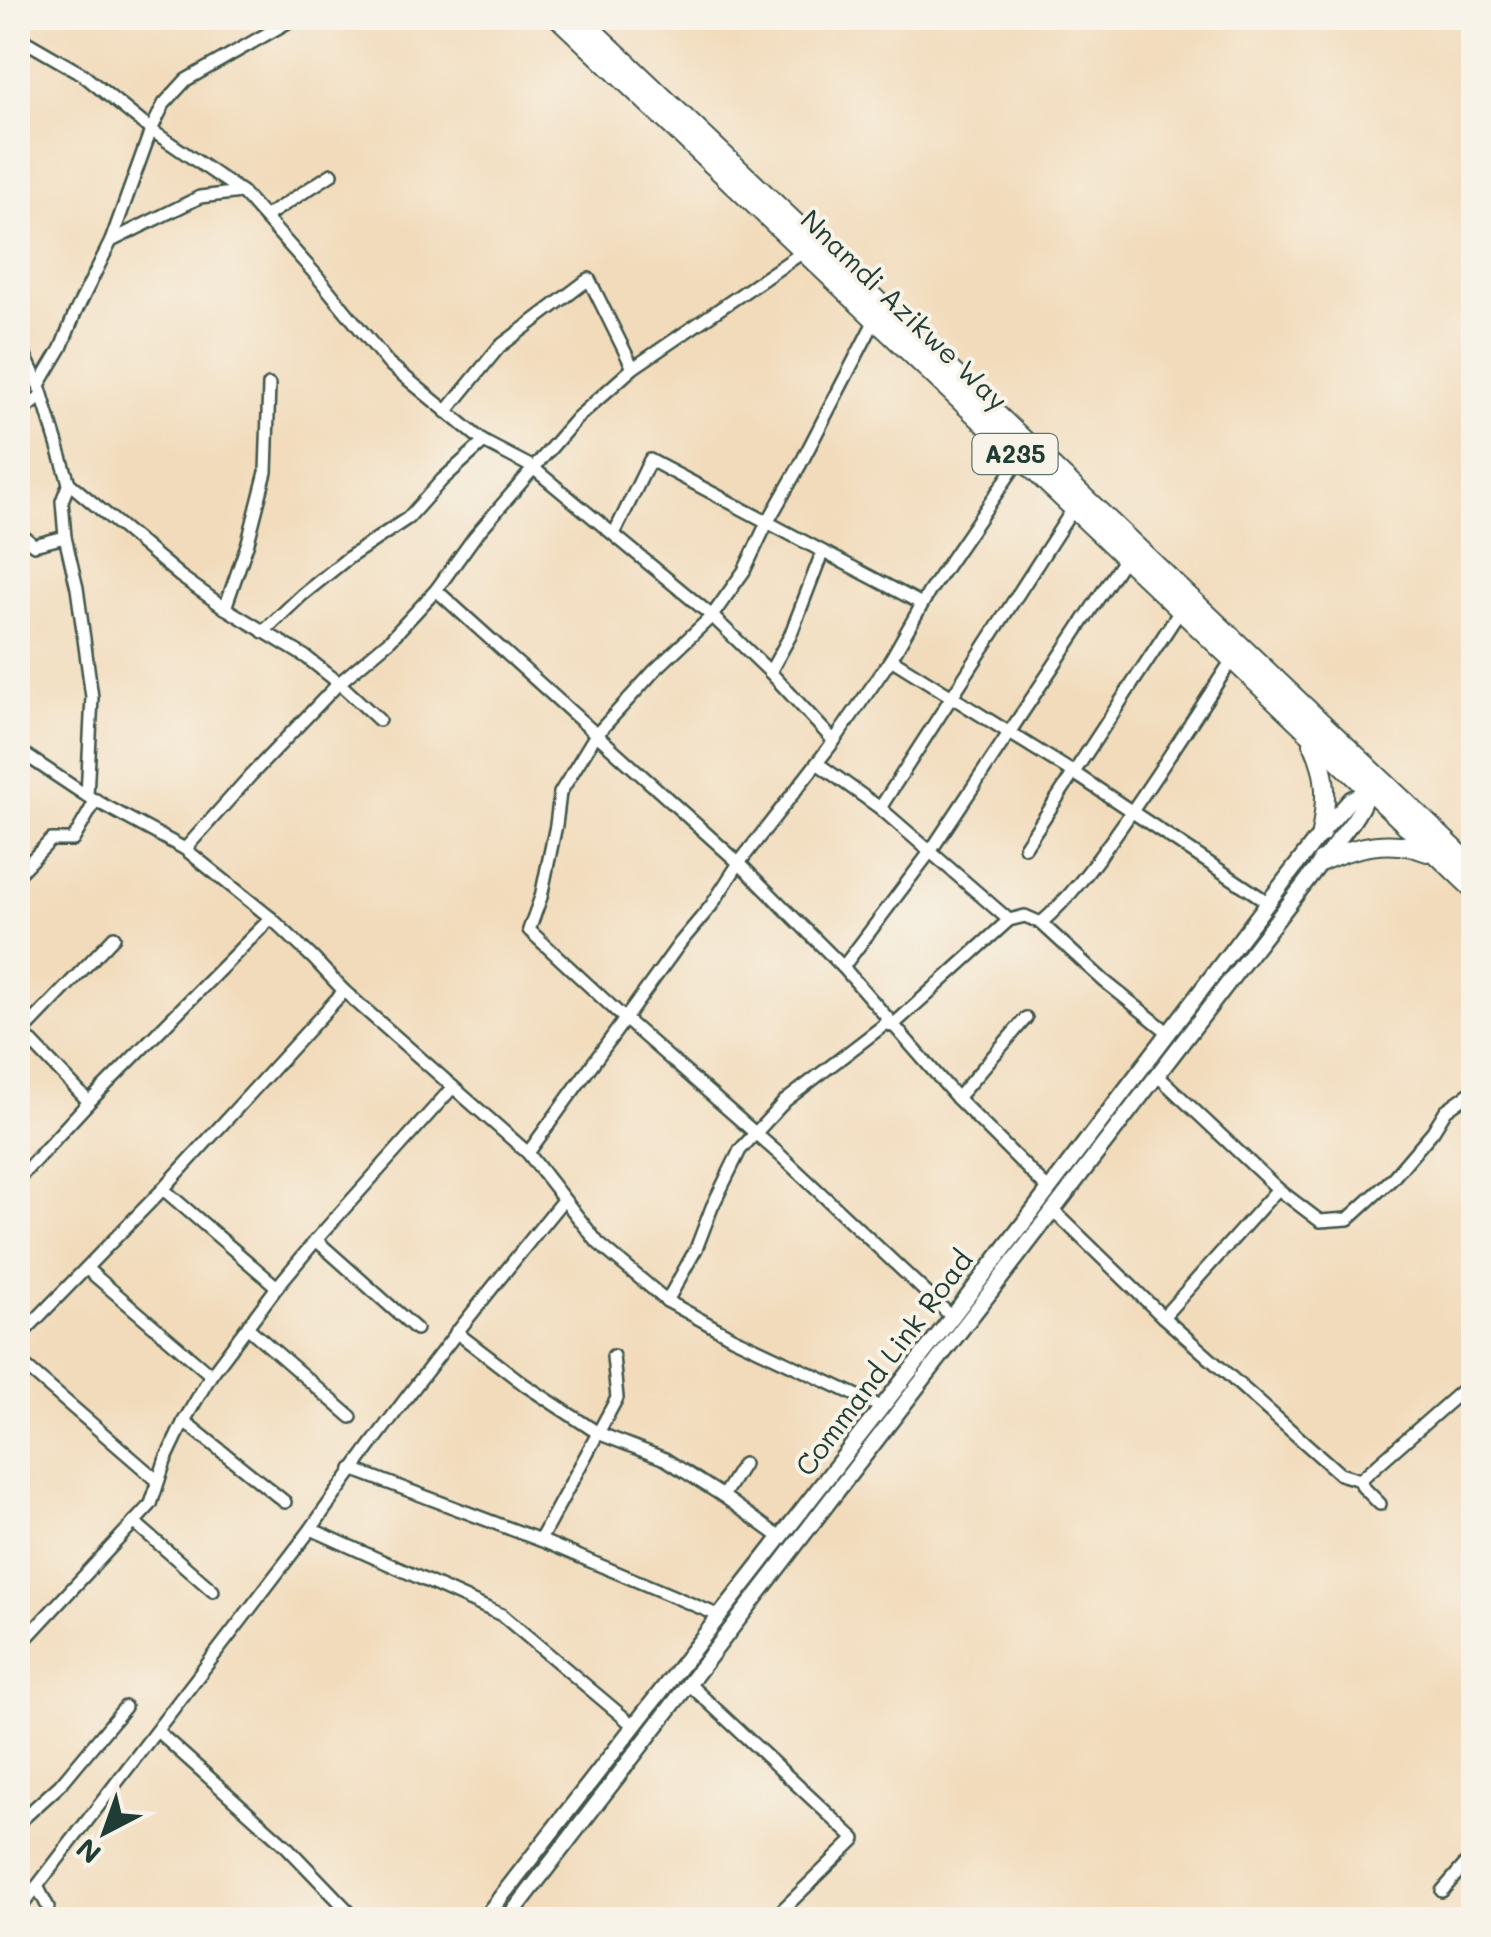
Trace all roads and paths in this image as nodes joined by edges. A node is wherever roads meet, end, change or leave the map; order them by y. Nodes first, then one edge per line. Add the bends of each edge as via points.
1 (294, 18) edge
2 (558, 18) edge
3 (580, 18) edge
4 (18, 36) edge
5 (151, 130) junction
6 (332, 174) dead end
7 (242, 192) junction
8 (265, 217) junction
9 (111, 241) junction
10 (804, 252) junction
11 (875, 320) junction
12 (18, 341) edge
13 (633, 368) junction
14 (269, 385) dead end
15 (40, 390) junction
16 (446, 412) junction
17 (18, 415) edge
18 (484, 442) junction
19 (1020, 458) junction
20 (532, 468) junction
21 (69, 483) junction
22 (1073, 509) junction
23 (766, 523) junction
24 (18, 532) edge
25 (614, 534) junction
26 (65, 537) junction
27 (822, 553) junction
28 (1124, 558) junction
29 (436, 590) junction
30 (922, 604) junction
31 (224, 608) junction
32 (1180, 612) junction
33 (712, 616) junction
34 (263, 632) junction
35 (892, 658) junction
36 (1232, 660) junction
37 (770, 672) junction
38 (339, 683) junction
39 (952, 698) junction
40 (379, 720) dead end
41 (1294, 720) junction
42 (1011, 732) junction
43 (596, 736) junction
44 (834, 741) junction
45 (1341, 742) junction
46 (18, 750) edge
47 (817, 763) junction
48 (1074, 773) junction
49 (1368, 791) junction
50 (92, 798) junction
51 (1403, 800) junction
52 (880, 808) junction
53 (1132, 812) junction
54 (1320, 833) junction
55 (1025, 847) dead end
56 (185, 849) junction
57 (930, 852) junction
58 (1322, 862) junction
59 (738, 863) junction
60 (1474, 867) edge
61 (1451, 869) junction
62 (18, 874) edge
63 (1474, 890) edge
64 (1269, 904) junction
65 (271, 918) junction
66 (1009, 920) junction
67 (1041, 923) junction
68 (114, 937) dead end
69 (843, 967) junction
70 (344, 991) junction
71 (1026, 1018) dead end
72 (625, 1019) junction
73 (890, 1024) junction
74 (1169, 1033) junction
75 (20, 1034) edge
76 (1158, 1075) junction
77 (453, 1087) junction
78 (1474, 1090) edge
79 (956, 1098) junction
80 (89, 1102) junction
81 (756, 1134) junction
82 (528, 1153) junction
83 (18, 1179) edge
84 (1278, 1188) junction
85 (164, 1189) junction
86 (1049, 1190) junction
87 (563, 1200) junction
88 (1053, 1210) junction
89 (316, 1240) junction
90 (990, 1265) junction
91 (87, 1269) junction
92 (1004, 1275) junction
93 (276, 1286) junction
94 (667, 1301) junction
95 (952, 1316) junction
96 (1163, 1317) junction
97 (246, 1327) junction
98 (416, 1329) dead end
99 (456, 1332) junction
100 (18, 1338) edge
101 (613, 1356) dead end
102 (18, 1360) edge
103 (211, 1375) junction
104 (1474, 1380) edge
105 (880, 1407) junction
106 (351, 1417) dead end
107 (184, 1420) junction
108 (598, 1434) junction
109 (743, 1464) dead end
110 (352, 1469) junction
111 (1360, 1480) junction
112 (158, 1481) junction
113 (723, 1496) junction
114 (286, 1502) dead end
115 (1380, 1504) dead end
116 (134, 1522) junction
117 (311, 1528) junction
118 (782, 1538) junction
119 (540, 1540) junction
120 (213, 1591) dead end
121 (720, 1616) junction
122 (18, 1647) edge
123 (690, 1685) junction
124 (125, 1707) dead end
125 (634, 1726) junction
126 (157, 1731) junction
127 (18, 1823) edge
128 (1474, 1854) edge
129 (36, 1886) junction
130 (1442, 1891) dead end
131 (48, 1908) dead end
132 (18, 1911) edge
133 (358, 1920) edge
134 (483, 1920) edge
135 (508, 1920) edge
136 (772, 1920) edge

1 - 5 street via 186,80
2 - 10 highway, Nnamdi Azikwe Way / A235
3 - 45 highway, Nnamdi Azikwe Way / A235
4 - 5 street via 82,74
5 - 7 street
5 - 9 street
6 - 8 street
7 - 8 street
7 - 9 street via 200,197
8 - 16 street via 388,363
9 - 15 street
10 - 11 highway, Nnamdi Azikwe Way / A235
10 - 13 street
11 - 19 highway, Nnamdi Azikwe Way / A235
11 - 23 street
12 - 15 street
13 - 16 street via 589,280 499,347
13 - 20 street
14 - 31 street via 266,472
15 - 17 street
15 - 21 street
16 - 18 street
18 - 20 street
18 - 34 street via 408,518 348,558
19 - 22 highway, Nnamdi Azikwe Way / A235
19 - 30 street
20 - 25 street
20 - 29 street
21 - 26 street via 62,501
21 - 31 street
22 - 28 highway, Nnamdi Azikwe Way / A235
22 - 39 street
23 - 25 street via 650,460
23 - 27 street
23 - 33 street
24 - 26 street via 34,545
25 - 33 street
26 - 50 street via 92,697
27 - 30 street
27 - 37 street
28 - 32 highway, Nnamdi Azikwe Way / A235
28 - 42 street
29 - 38 street
29 - 43 street
30 - 35 street
31 - 34 street
32 - 36 highway, Nnamdi Azikwe Way / A235
32 - 48 street
33 - 37 street
33 - 43 street
34 - 38 street
35 - 39 street
35 - 44 street
36 - 41 highway, Nnamdi Azikwe Way / A235
36 - 53 street
37 - 44 street
38 - 40 street
38 - 56 street
39 - 42 street
39 - 52 street
41 - 49 highway, Nnamdi Azikwe Way / A235
41 - 54 highway via 1324,772
42 - 48 street
42 - 57 street
43 - 59 street
43 - 72 street via 560,793 529,930
44 - 47 street
45 - 49 main road
45 - 51 highway, Nnamdi Azikwe Way / A235
46 - 50 street
47 - 52 street
47 - 59 street
48 - 53 street
48 - 55 street
49 - 51 main road
49 - 54 main road, Command Link Road via 1350,799
49 - 58 main road, Command Link Road
49 - 61 highway, Nnamdi Azikwe Way / A235
50 - 56 street
50 - 62 street via 73,840 51,840
51 - 60 highway, Nnamdi Azikwe Way / A235
52 - 57 street
53 - 64 street
53 - 67 street via 1083,880
54 - 64 main road, Command Link Road
56 - 65 street
57 - 66 street
57 - 69 street
58 - 61 highway via 1392,844 1424,850
58 - 76 main road, Command Link Road
59 - 69 street
59 - 72 street
61 - 63 highway, Nnamdi Azikwe Way / A235
64 - 74 main road, Command Link Road
65 - 70 street
65 - 80 street
66 - 67 street via 1024,916
66 - 73 street
67 - 74 street
68 - 75 street
69 - 73 street
70 - 77 street
70 - 85 street
71 - 79 street
72 - 81 street
72 - 82 street
73 - 79 street
73 - 81 street via 785,1102
74 - 86 main road, Command Link Road
75 - 80 street
76 - 84 street
76 - 88 main road, Command Link Road
77 - 82 street
77 - 89 street
78 - 84 street via 1446,1110 1392,1178 1348,1219 1320,1221
79 - 86 street
80 - 83 street
81 - 94 street via 740,1150
81 - 95 street
82 - 87 street
84 - 96 street
85 - 91 street
85 - 93 street
86 - 90 main road, Command Link Road
87 - 94 street via 598,1243
87 - 99 street
88 - 92 main road, Command Link Road
88 - 96 street
89 - 93 street
89 - 98 street
90 - 92 main road
90 - 95 main road, Command Link Road
91 - 100 street
91 - 103 street
92 - 123 main road, Command Link Road
93 - 97 street
94 - 105 street
95 - 105 main road, Command Link Road
96 - 111 street via 1340,1474
97 - 103 street
97 - 106 street
99 - 108 street
99 - 110 street
101 - 108 street via 617,1398
102 - 112 street
103 - 107 street
104 - 111 street
105 - 118 main road, Command Link Road
107 - 112 street
107 - 114 street
108 - 113 street via 665,1459
108 - 119 street
109 - 113 street
110 - 117 street
110 - 119 street
111 - 115 street
112 - 116 street via 151,1504
113 - 118 street
116 - 120 street
116 - 122 street
117 - 125 street via 502,1615
117 - 126 street
118 - 121 main road, Command Link Road
119 - 121 street
121 - 125 main road, Command Link Road
123 - 135 main road, Command Link Road
123 - 136 street via 855,1839
124 - 127 street via 60,1785
125 - 134 main road, Command Link Road
126 - 129 street
126 - 133 street
128 - 130 street
129 - 131 street
129 - 132 street

